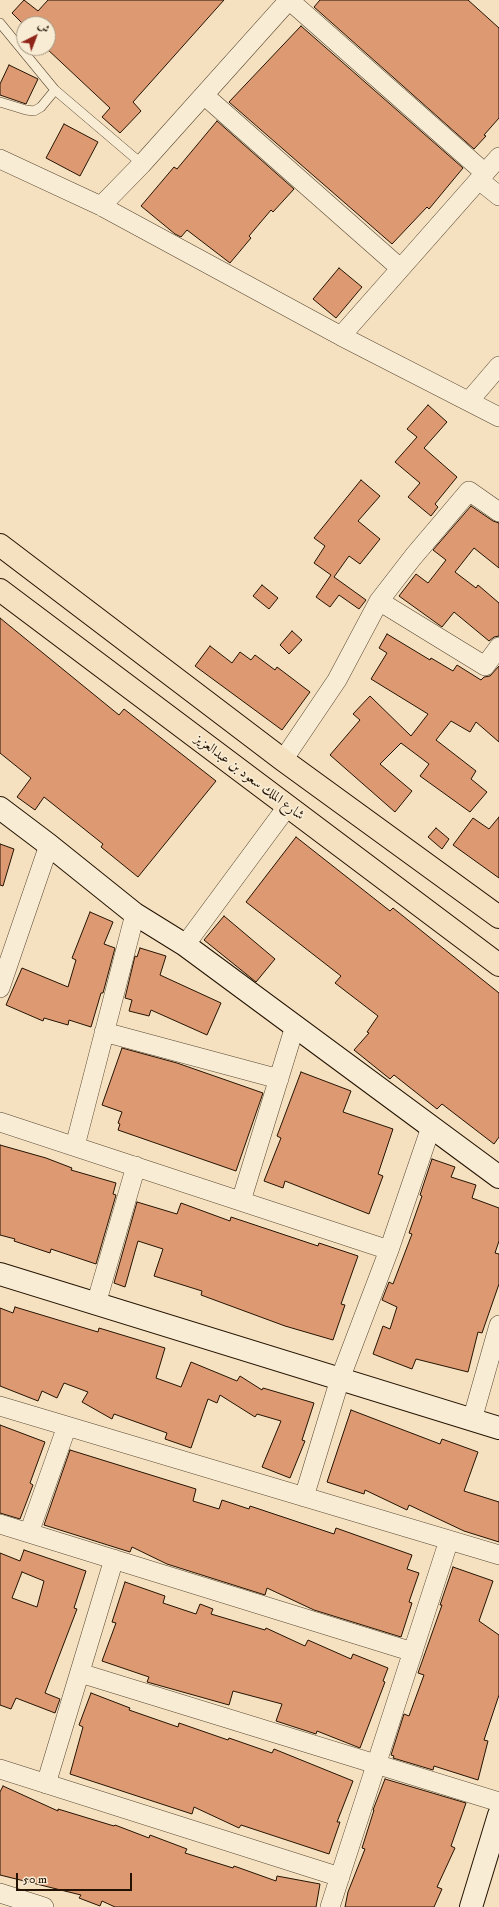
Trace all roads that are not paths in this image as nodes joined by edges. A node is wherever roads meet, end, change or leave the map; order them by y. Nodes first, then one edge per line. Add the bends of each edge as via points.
1 (289, 0) edge
2 (0, 23) edge
3 (55, 90) junction
4 (204, 95) junction
5 (0, 102) edge
6 (499, 157) edge
7 (0, 160) edge
8 (142, 164) junction
9 (482, 176) junction
10 (499, 196) edge
11 (101, 206) junction
12 (400, 268) junction
13 (341, 336) junction
14 (499, 366) edge
15 (469, 401) junction
16 (499, 417) edge
17 (499, 512) edge
18 (0, 545) edge
19 (0, 590) edge
20 (379, 602) junction
21 (499, 647) edge
22 (283, 760) junction
23 (287, 807) junction
24 (0, 808) edge
25 (49, 845) junction
26 (134, 914) junction
27 (499, 917) edge
28 (185, 945) junction
29 (499, 965) edge
30 (0, 988) edge
31 (295, 1026) junction
32 (104, 1032) junction
33 (279, 1079) junction
34 (0, 1122) edge
35 (431, 1127) junction
36 (75, 1146) junction
37 (136, 1166) junction
38 (499, 1177) edge
39 (241, 1201) junction
40 (389, 1250) junction
41 (0, 1274) edge
42 (96, 1304) junction
43 (499, 1325) edge
44 (340, 1379) junction
45 (0, 1406) edge
46 (472, 1420) junction
47 (67, 1426) junction
48 (499, 1428) edge
49 (304, 1497) junction
50 (0, 1524) edge
51 (29, 1533) junction
52 (449, 1540) junction
53 (499, 1554) edge
54 (114, 1559) junction
55 (413, 1652) junction
56 (80, 1673) junction
57 (376, 1765) junction
58 (0, 1769) edge
59 (46, 1784) junction
60 (499, 1802) edge
61 (499, 1815) edge
62 (340, 1876) junction
63 (0, 1893) edge
64 (44, 1907) edge
65 (330, 1907) edge
66 (471, 1907) edge

1 - 4 street
1 - 9 street
2 - 3 lane
3 - 5 lane via 41,107 34,111
3 - 8 lane
4 - 8 street
4 - 12 street
6 - 9 street
7 - 11 street
8 - 11 street
9 - 10 street
9 - 12 street
11 - 13 street
12 - 13 street
13 - 15 street
14 - 15 street
15 - 16 street
17 - 20 street via 469,491
18 - 22 main road
19 - 23 main road, شارع الملك سعود بن عبدالعزيز
20 - 21 street via 485,666
20 - 22 street via 337,680
22 - 27 main road
23 - 28 street
23 - 29 main road, شارع الملك سعود بن عبدالعزيز
24 - 25 street
25 - 26 street
25 - 30 street
26 - 28 street
26 - 32 street
28 - 31 street
31 - 33 street
31 - 35 street
32 - 33 street
32 - 36 street
33 - 39 street
34 - 36 street
35 - 38 street
35 - 40 street
36 - 37 street
37 - 39 street
37 - 42 street
39 - 40 street
40 - 44 street
41 - 42 street
42 - 44 street
43 - 46 street
44 - 46 street
44 - 49 street
45 - 47 street
46 - 48 street
47 - 49 street
47 - 51 street
49 - 52 street
50 - 51 street
51 - 54 street
52 - 53 street
52 - 55 street
54 - 55 street
54 - 56 street
55 - 57 street
56 - 57 street
56 - 59 street
57 - 60 street
57 - 62 street
58 - 59 street
59 - 62 street
61 - 66 street
62 - 65 street
63 - 64 street

